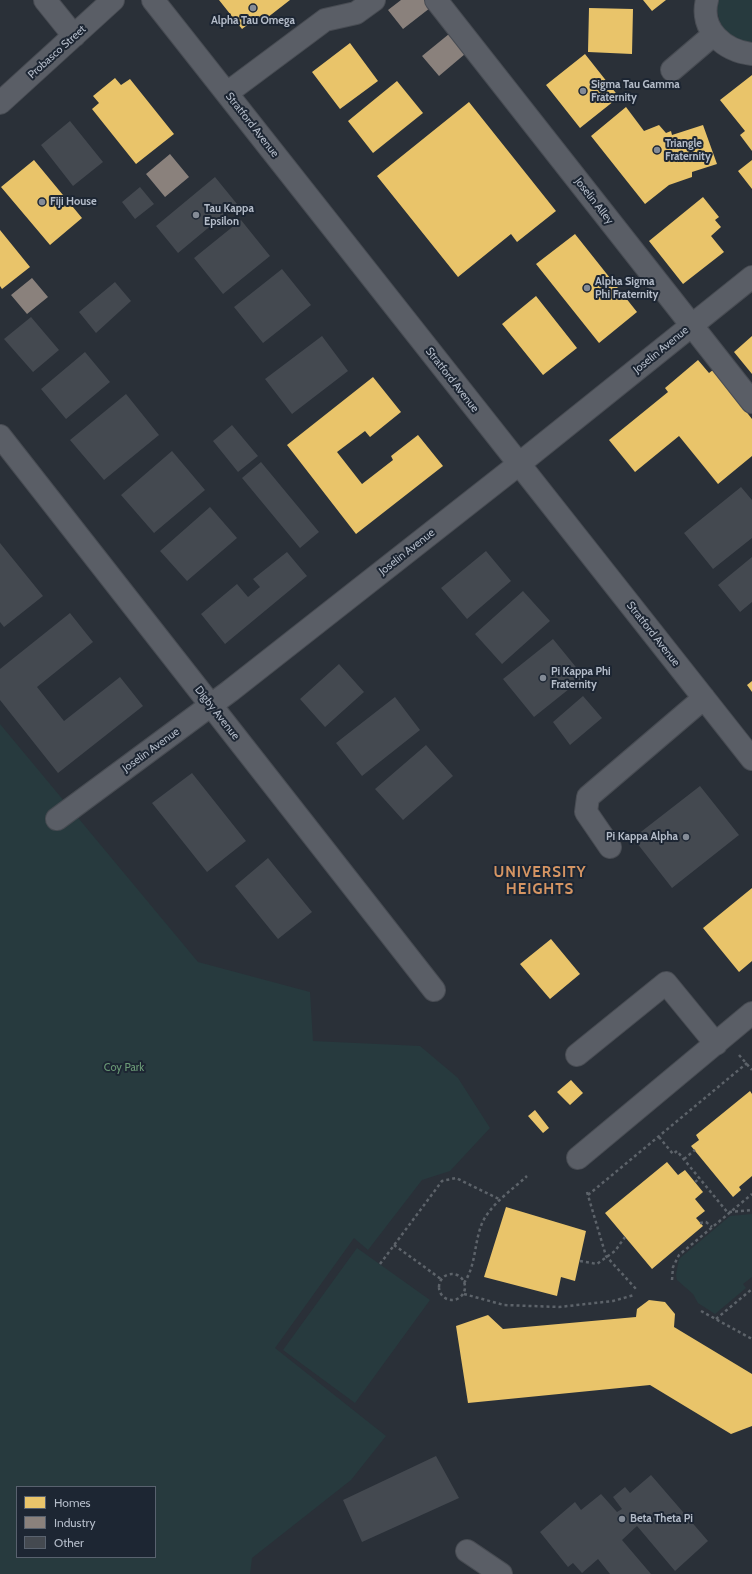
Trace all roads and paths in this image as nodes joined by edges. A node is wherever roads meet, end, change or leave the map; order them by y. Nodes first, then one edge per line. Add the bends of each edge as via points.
1 (45, 0) edge
2 (113, 0) edge
3 (153, 0) edge
4 (374, 0) edge
5 (436, 0) edge
6 (707, 0) edge
7 (713, 35) junction
8 (74, 36) junction
9 (752, 54) edge
10 (672, 70) dead end
11 (227, 94) junction
12 (0, 104) edge
13 (752, 277) edge
14 (692, 325) junction
15 (752, 402) edge
16 (0, 436) edge
17 (519, 464) junction
18 (704, 698) junction
19 (212, 705) junction
20 (752, 759) edge
21 (57, 819) dead end
22 (610, 847) dead end
23 (434, 990) dead end
24 (752, 1014) edge
25 (716, 1044) junction
26 (577, 1056) dead end
27 (752, 1070) edge
28 (659, 1136) junction
29 (695, 1150) dead end
30 (578, 1158) dead end
31 (684, 1159) junction
32 (528, 1176) dead end
33 (700, 1178) junction
34 (695, 1182) dead end
35 (752, 1194) edge
36 (501, 1200) junction
37 (752, 1210) edge
38 (729, 1212) junction
39 (700, 1223) dead end
40 (712, 1227) junction
41 (625, 1237) dead end
42 (394, 1245) junction
43 (606, 1256) junction
44 (580, 1260) dead end
45 (380, 1264) dead end
46 (441, 1279) junction
47 (672, 1280) dead end
48 (464, 1283) junction
49 (636, 1289) dead end
50 (752, 1289) edge
51 (464, 1294) junction
52 (634, 1295) dead end
53 (702, 1311) dead end
54 (716, 1319) junction
55 (752, 1339) edge
56 (467, 1551) dead end
57 (501, 1574) edge

1 - 8 street
2 - 8 street, Probasco Street
3 - 11 street, Stratford Avenue
4 - 11 street via 356,13 325,20
5 - 14 street, Joselin Alley
6 - 7 street via 707,22
7 - 9 street via 733,50
7 - 10 street
8 - 12 street, Probasco Street
11 - 17 street, Stratford Avenue
13 - 14 street, Joselin Avenue
14 - 15 street, Joselin Alley
14 - 17 street, Joselin Avenue
16 - 19 street, Digby Avenue
17 - 18 street, Stratford Avenue
17 - 19 street, Joselin Avenue
18 - 20 street, Stratford Avenue
18 - 22 street via 588,797 586,812
19 - 21 street, Joselin Avenue
19 - 23 street, Digby Avenue
24 - 25 street
25 - 26 street via 666,983
25 - 30 street
27 - 28 path via 747,1063
28 - 31 path via 673,1154 677,1151
28 - 43 path via 587,1193
29 - 31 path
31 - 33 path
32 - 36 path
33 - 34 path
33 - 38 path
35 - 38 path
36 - 42 path via 456,1178 447,1178 435,1189
36 - 48 path via 481,1225 474,1260
37 - 38 path
38 - 40 path
39 - 40 path via 706,1222
40 - 47 path via 679,1255 672,1267
41 - 43 path via 615,1251
42 - 45 path
42 - 46 path
43 - 44 path via 596,1264
43 - 49 path
46 - 48 path via 453,1274 461,1277
46 - 51 path via 439,1292 445,1299 457,1300
48 - 51 path
50 - 54 path
51 - 52 path via 504,1305 559,1307 613,1301
53 - 54 path
54 - 55 path
56 - 57 street

